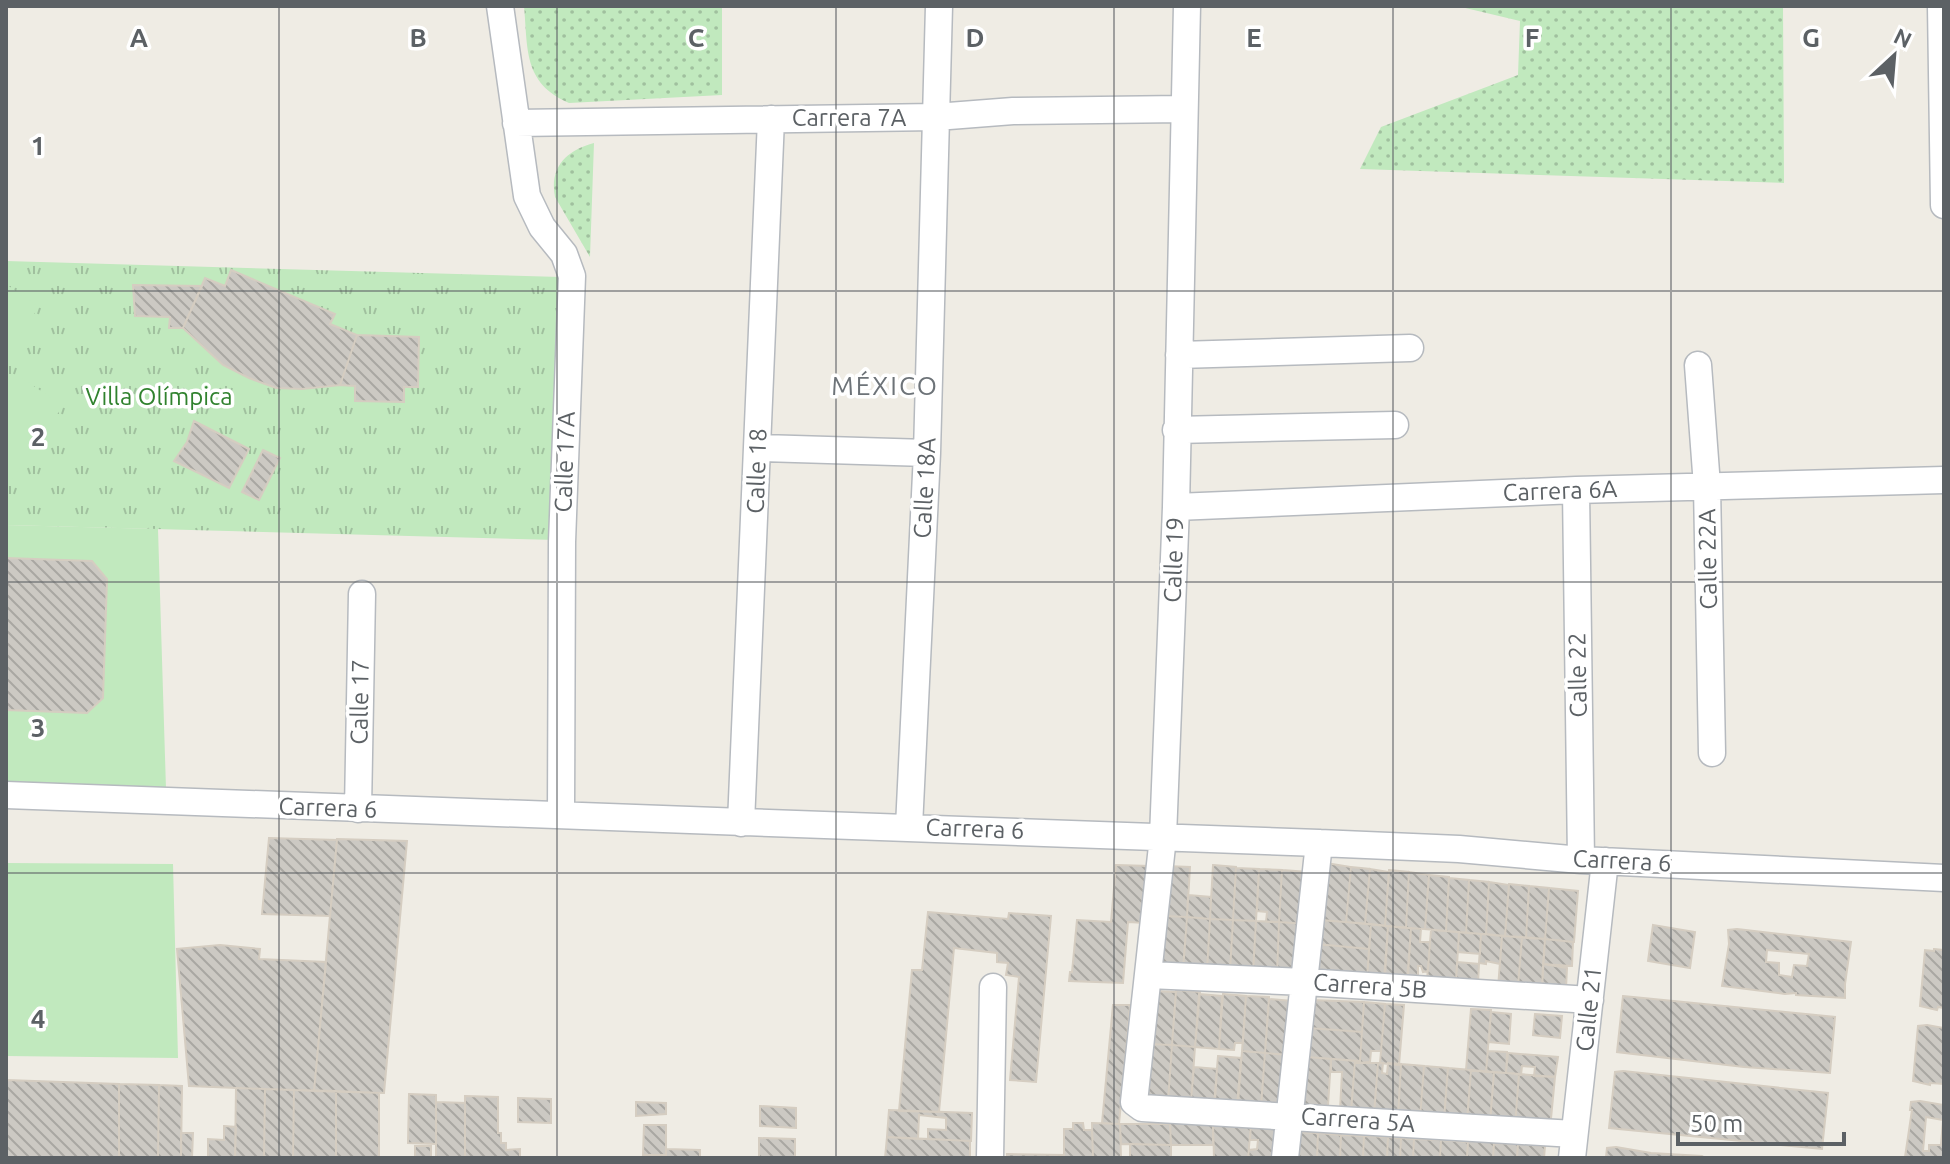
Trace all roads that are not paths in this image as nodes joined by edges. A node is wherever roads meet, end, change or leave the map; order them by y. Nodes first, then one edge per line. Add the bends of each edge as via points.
1 (500, 6) edge
2 (939, 6) edge
3 (1187, 6) edge
4 (1941, 6) edge
5 (1183, 109) junction
6 (936, 117) junction
7 (771, 119) junction
8 (516, 123) junction
9 (1944, 179) edge
10 (1944, 205) edge
11 (1410, 348) dead end
12 (1179, 355) junction
13 (1698, 365) dead end
14 (1395, 425) dead end
15 (1176, 430) junction
16 (758, 448) junction
17 (927, 453) junction
18 (1944, 480) edge
19 (1707, 486) junction
20 (1576, 490) junction
21 (1176, 507) junction
22 (362, 594) dead end
23 (1712, 753) dead end
24 (6, 795) edge
25 (358, 809) junction
26 (561, 814) junction
27 (741, 823) junction
28 (909, 827) junction
29 (1163, 837) junction
30 (1319, 843) junction
31 (1593, 860) junction
32 (1944, 878) edge
33 (1149, 975) junction
34 (1305, 982) junction
35 (993, 987) dead end
36 (1590, 1000) junction
37 (1142, 1108) joint
38 (1291, 1116) junction
39 (1573, 1146) edge
40 (990, 1158) edge
41 (1285, 1158) edge

1 - 8 street, Calle 17A
2 - 6 street, Calle 18A
3 - 5 street, Calle 19
4 - 9 street
5 - 6 street, Carrera 7A
5 - 12 street, Calle 19
6 - 7 street, Carrera 7A
6 - 17 street, Calle 18A
7 - 8 street, Carrera 7A
7 - 16 street, Calle 18
8 - 26 street, Calle 17A via 530,207 564,254 572,276 562,542
9 - 10 street
11 - 12 street
12 - 15 street, Calle 19
13 - 19 street, Calle 22A
14 - 15 street
15 - 21 street, Calle 19
16 - 17 street
16 - 27 street, Calle 18
17 - 28 street, Calle 18A
18 - 19 street, Carrera 6A
19 - 20 street, Carrera 6A
19 - 23 street, Calle 22A
20 - 21 street, Carrera 6A
20 - 31 street, Calle 22
21 - 29 street, Calle 19
22 - 25 street, Calle 17
24 - 25 street, Carrera 6
25 - 26 street, Carrera 6
26 - 27 street, Carrera 6
27 - 28 street, Carrera 6
28 - 29 street, Carrera 6
29 - 30 street, Carrera 6
29 - 33 street, Calle 19
30 - 31 street, Carrera 6
30 - 34 street
31 - 32 street, Carrera 6
31 - 36 street, Calle 21
33 - 34 street, Carrera 5B
33 - 37 street, Calle 19 via 1133,1094
34 - 36 street, Carrera 5B
34 - 38 street
35 - 40 street
36 - 39 street, Calle 21
37 - 38 street, Carrera 5A
38 - 39 street, Carrera 5A
38 - 41 street

